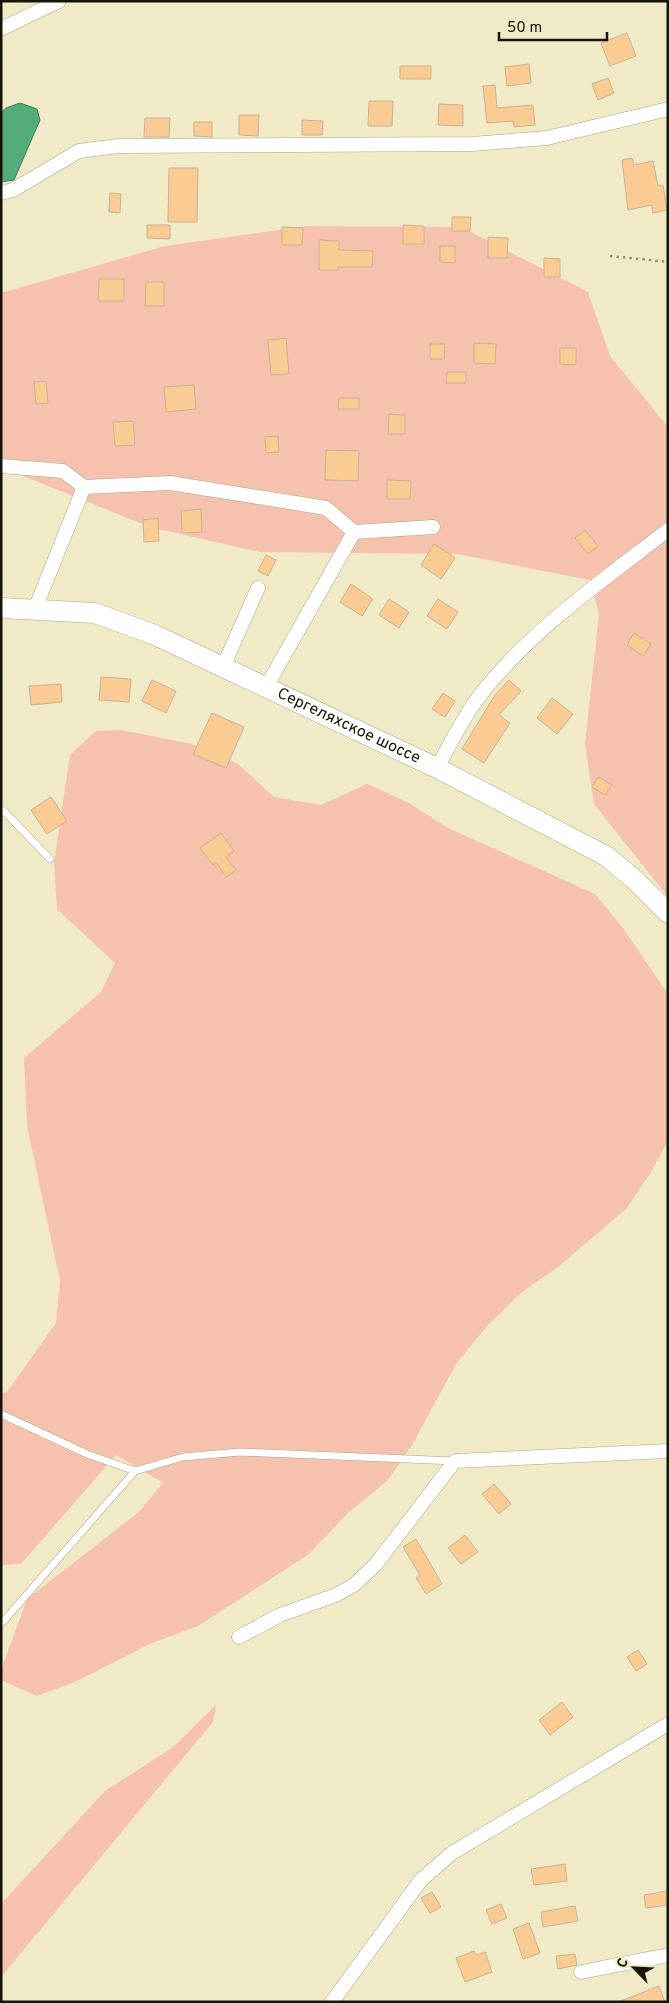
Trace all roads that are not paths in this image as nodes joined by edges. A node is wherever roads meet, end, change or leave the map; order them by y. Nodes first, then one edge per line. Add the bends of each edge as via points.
1 (59, 1) edge
2 (1, 29) edge
3 (668, 109) edge
4 (1, 193) edge
5 (1, 466) edge
6 (84, 487) junction
7 (433, 527) dead end
8 (668, 530) edge
9 (354, 532) junction
10 (258, 588) dead end
11 (1, 608) edge
12 (35, 609) junction
13 (223, 667) junction
14 (266, 687) junction
15 (437, 768) junction
16 (1, 808) edge
17 (50, 859) dead end
18 (668, 913) edge
19 (1, 1414) edge
20 (668, 1451) edge
21 (456, 1461) junction
22 (135, 1471) junction
23 (1, 1624) edge
24 (238, 1637) dead end
25 (668, 1724) edge
26 (668, 1955) edge
27 (581, 1972) dead end
28 (332, 2002) edge

1 - 2 street
3 - 4 street via 547,138 481,143 118,146 79,151 13,190
5 - 6 street via 63,471
6 - 9 street via 170,483 326,508
6 - 12 street
7 - 9 street
8 - 15 street via 589,592 498,674 474,703
9 - 14 street
10 - 13 street
11 - 12 main road, Сергеляхское шоссе
12 - 13 main road, Сергеляхское шоссе via 95,613 155,635
13 - 14 main road, Сергеляхское шоссе
14 - 15 main road, Сергеляхское шоссе
15 - 18 main road, Сергеляхское шоссе via 606,856
16 - 17 lane
19 - 22 lane via 88,1454
20 - 21 street
21 - 22 lane via 240,1452 183,1457
21 - 24 street via 376,1564 354,1585 336,1595 280,1615
22 - 23 lane
25 - 28 street via 452,1853 421,1880
26 - 27 street

